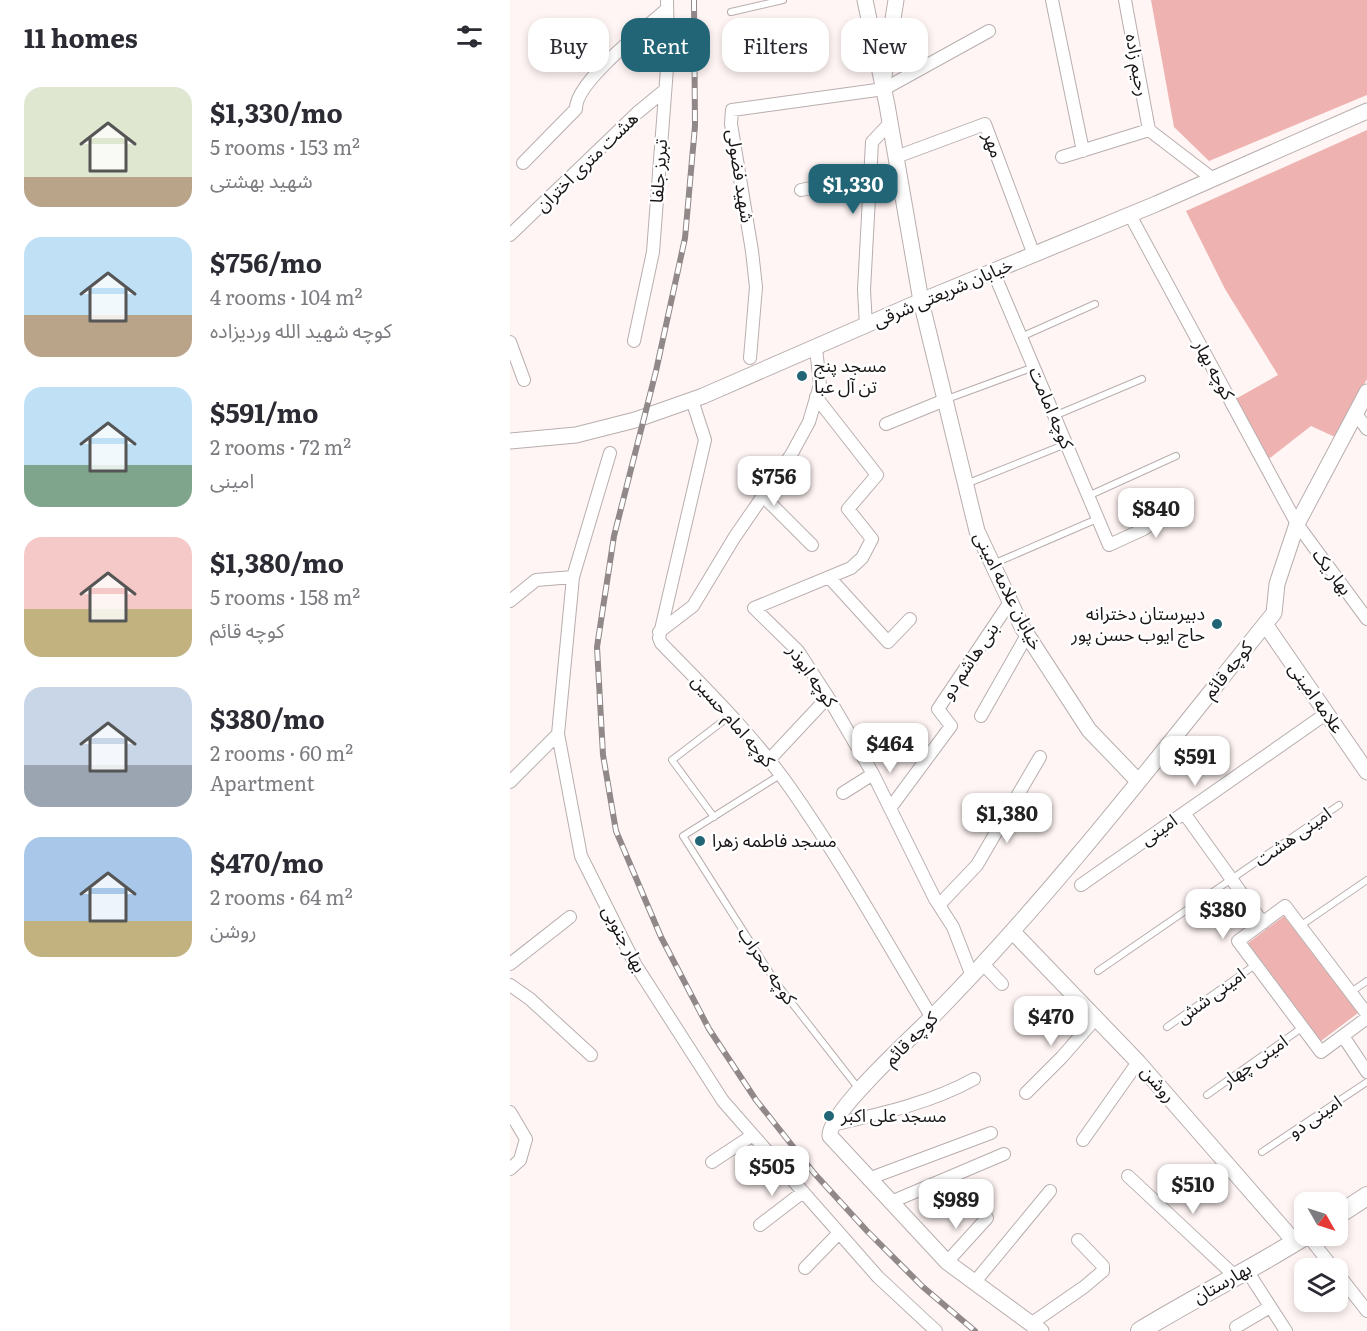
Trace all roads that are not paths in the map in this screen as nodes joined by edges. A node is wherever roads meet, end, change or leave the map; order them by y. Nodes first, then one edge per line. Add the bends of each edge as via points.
1 (783, 0) edge
2 (865, 0) edge
3 (896, 0) edge
4 (1052, 0) edge
5 (1125, 0) edge
6 (667, 4) edge
7 (731, 12) dead end
8 (989, 31) dead end
9 (884, 87) junction
10 (665, 90) junction
11 (1367, 111) edge
12 (890, 123) junction
13 (1149, 130) junction
14 (1083, 151) junction
15 (896, 157) junction
16 (1062, 157) dead end
17 (524, 163) dead end
18 (870, 176) junction
19 (1213, 179) junction
20 (801, 190) dead end
21 (1130, 215) junction
22 (510, 235) edge
23 (1034, 255) junction
24 (993, 271) junction
25 (921, 301) junction
26 (1095, 304) dead end
27 (866, 326) junction
28 (1021, 338) junction
29 (634, 341) dead end
30 (510, 342) edge
31 (816, 348) junction
32 (750, 358) dead end
33 (1034, 367) junction
34 (1142, 379) dead end
35 (524, 380) dead end
36 (1367, 392) edge
37 (816, 397) junction
38 (692, 400) junction
39 (945, 400) junction
40 (1356, 414) junction
41 (1054, 416) junction
42 (886, 424) dead end
43 (1367, 429) edge
44 (510, 441) edge
45 (1066, 444) junction
46 (610, 453) dead end
47 (1176, 456) dead end
48 (965, 485) junction
49 (763, 496) junction
50 (1088, 496) junction
51 (1184, 499) dead end
52 (1097, 519) junction
53 (1297, 524) junction
54 (812, 545) dead end
55 (992, 564) junction
56 (573, 577) junction
57 (829, 577) junction
58 (510, 601) edge
59 (1010, 602) junction
60 (910, 619) dead end
61 (1367, 619) edge
62 (1265, 624) junction
63 (659, 632) junction
64 (1027, 635) junction
65 (828, 697) junction
66 (1327, 713) junction
67 (731, 715) junction
68 (981, 716) dead end
69 (558, 734) junction
70 (1040, 757) dead end
71 (768, 760) junction
72 (1367, 772) edge
73 (873, 774) junction
74 (780, 775) junction
75 (1138, 781) junction
76 (510, 782) edge
77 (843, 793) dead end
78 (1339, 805) dead end
79 (891, 807) junction
80 (1184, 813) junction
81 (714, 817) junction
82 (1232, 879) junction
83 (1367, 880) edge
84 (1081, 885) dead end
85 (939, 905) junction
86 (570, 917) dead end
87 (1263, 923) junction
88 (1300, 926) junction
89 (1013, 932) junction
90 (510, 964) edge
91 (983, 964) junction
92 (1255, 964) junction
93 (1098, 971) dead end
94 (972, 976) junction
95 (1367, 981) edge
96 (1002, 984) dead end
97 (510, 985) edge
98 (1351, 993) junction
99 (1367, 1016) edge
100 (932, 1018) junction
101 (1096, 1018) junction
102 (1167, 1027) dead end
103 (1303, 1028) junction
104 (1343, 1036) junction
105 (591, 1055) dead end
106 (1138, 1062) junction
107 (1367, 1072) edge
108 (974, 1079) dead end
109 (1367, 1082) edge
110 (860, 1090) junction
111 (1026, 1093) dead end
112 (1207, 1095) dead end
113 (510, 1112) edge
114 (832, 1125) junction
115 (992, 1133) dead end
116 (753, 1135) junction
117 (1083, 1140) dead end
118 (1262, 1152) dead end
119 (1004, 1154) dead end
120 (712, 1162) dead end
121 (510, 1169) edge
122 (1128, 1176) dead end
123 (868, 1179) junction
124 (1050, 1191) dead end
125 (803, 1192) junction
126 (1367, 1196) edge
127 (891, 1202) junction
128 (1348, 1208) edge
129 (987, 1218) dead end
130 (759, 1225) dead end
131 (1294, 1228) edge
132 (839, 1233) junction
133 (1078, 1240) dead end
134 (1294, 1243) edge
135 (1311, 1246) edge
136 (1323, 1258) edge
137 (947, 1262) junction
138 (805, 1268) dead end
139 (1241, 1273) junction
140 (974, 1283) junction
141 (1348, 1287) edge
142 (1270, 1306) junction
143 (1367, 1311) edge
144 (1036, 1327) edge
145 (1236, 1327) dead end
146 (936, 1331) edge
147 (1140, 1331) edge
148 (1286, 1331) edge

1 - 7 lane
2 - 9 street, خیابان علامه امینی
3 - 9 street
4 - 14 street
5 - 13 street, رحیم زاده
6 - 10 street, تبریز جلفا
6 - 17 street via 592,76 576,101 576,109
8 - 9 street
9 - 12 street, خیابان علامه امینی
9 - 32 street, شهید فضولی via 732,110 756,287
10 - 22 street, هشت متری اختران
10 - 29 street, تبریز جلفا via 653,252
11 - 19 street, خیابان شریعتی شرقی
12 - 15 street, خیابان علامه امینی
12 - 18 street via 872,142
13 - 14 street
13 - 19 street
14 - 16 street
15 - 23 street, مهر via 985,124
15 - 25 street, خیابان علامه امینی
18 - 20 street
18 - 27 street
19 - 21 street, خیابان شریعتی شرقی
21 - 23 street, خیابان شریعتی شرقی
21 - 53 street, کوچه بهار
23 - 24 street, خیابان شریعتی شرقی
24 - 25 street, خیابان شریعتی شرقی
24 - 28 street, کوچه امامت
25 - 27 street, خیابان شریعتی شرقی
25 - 39 street, خیابان علامه امینی
26 - 28 lane
27 - 31 street, خیابان شریعتی شرقی
28 - 33 street, کوچه امامت
30 - 35 street
31 - 37 street via 820,385
31 - 38 street, خیابان شریعتی شرقی
33 - 39 lane
33 - 41 street, کوچه امامت
34 - 41 lane
36 - 40 street, کوچه قائم
37 - 49 street via 809,422
37 - 57 street, کوچه ابوذر via 877,475 848,509 872,538 862,558 851,568
38 - 44 street, خیابان شریعتی شرقی via 576,435
38 - 63 street via 705,440
39 - 42 street
39 - 48 street, خیابان علامه امینی
40 - 43 street
40 - 53 street, کوچه قائم
41 - 45 street, کوچه امامت
45 - 48 lane
45 - 50 street, کوچه امامت
46 - 56 street, بهار جنوبی
47 - 50 lane
48 - 55 street, خیابان علامه امینی via 977,531
49 - 54 street
49 - 63 street via 693,606
50 - 52 street, کوچه امامت
51 - 52 street, کوچه امامت via 1144,529 1109,545
52 - 55 lane
53 - 61 street, بهار یک
53 - 62 street, کوچه قائم via 1277,584 1274,613
55 - 59 street, خیابان علامه امینی
56 - 58 street via 536,580
56 - 69 street, بهار جنوبی
57 - 60 street via 888,642
57 - 65 street, کوچه ابوذر via 754,608 798,651
59 - 64 street, خیابان علامه امینی
59 - 79 street, بنی هاشم دو via 938,709 951,726
62 - 66 street, علامه امینی
62 - 75 street, کوچه قائم
63 - 67 street, کوچه امام حسین via 661,643
64 - 68 street
64 - 75 street, خیابان علامه امینی via 1089,730
65 - 71 street
65 - 73 street, کوچه ابوذر
66 - 72 street, علامه امینی
66 - 80 street, امینی
67 - 71 street, کوچه امام حسین
67 - 81 lane via 672,760
69 - 76 street
69 - 116 street, بهار جنوبی via 581,856 635,964 723,1101
70 - 85 street via 977,865
71 - 74 street, کوچه امام حسین
73 - 77 street
73 - 79 street, کوچه ابوذر
74 - 81 lane
74 - 100 street, کوچه امام حسین via 825,841
75 - 89 street, کوچه قائم
78 - 82 lane, امینی هشت
79 - 85 street, کوچه ابوذر
80 - 82 street
80 - 84 street, امینی
81 - 110 lane, کوچه محراب via 683,836 777,984
82 - 87 street
82 - 93 lane, امینی هشت
83 - 88 lane
85 - 94 street, کوچه ابوذر via 953,927
86 - 90 street
87 - 88 street via 1285,906
87 - 92 street via 1238,941
88 - 98 street
89 - 91 street, کوچه قائم
89 - 101 street, روشن
91 - 94 street, کوچه قائم
91 - 96 street
92 - 102 lane, امینی شش
92 - 103 street
94 - 100 street, کوچه قائم
95 - 98 lane
97 - 105 street
98 - 99 street
99 - 104 street
100 - 110 street, کوچه قائم
101 - 106 street, روشن
101 - 111 street
103 - 104 street via 1321,1052
103 - 112 lane, امینی چهار
104 - 107 street
106 - 117 street
106 - 131 street, روشن
108 - 114 street via 951,1092
109 - 118 lane, امینی دو
110 - 114 street, کوچه قائم
113 - 121 street via 525,1139 520,1160
114 - 123 street via 830,1136
115 - 123 street
116 - 120 street
116 - 125 street, بهار جنوبی
119 - 127 street
122 - 139 street
123 - 127 street
124 - 140 street
125 - 130 street
125 - 132 street, بهار جنوبی
126 - 128 main road
127 - 137 street
129 - 137 street
132 - 138 street
132 - 146 street, بهار جنوبی via 878,1277
133 - 144 street via 1103,1266 1103,1271
134 - 139 main road, بهارستان
135 - 136 street
137 - 140 street
139 - 142 street
139 - 147 main road, بهارستان
140 - 144 street
141 - 143 street
142 - 145 street
142 - 148 street

